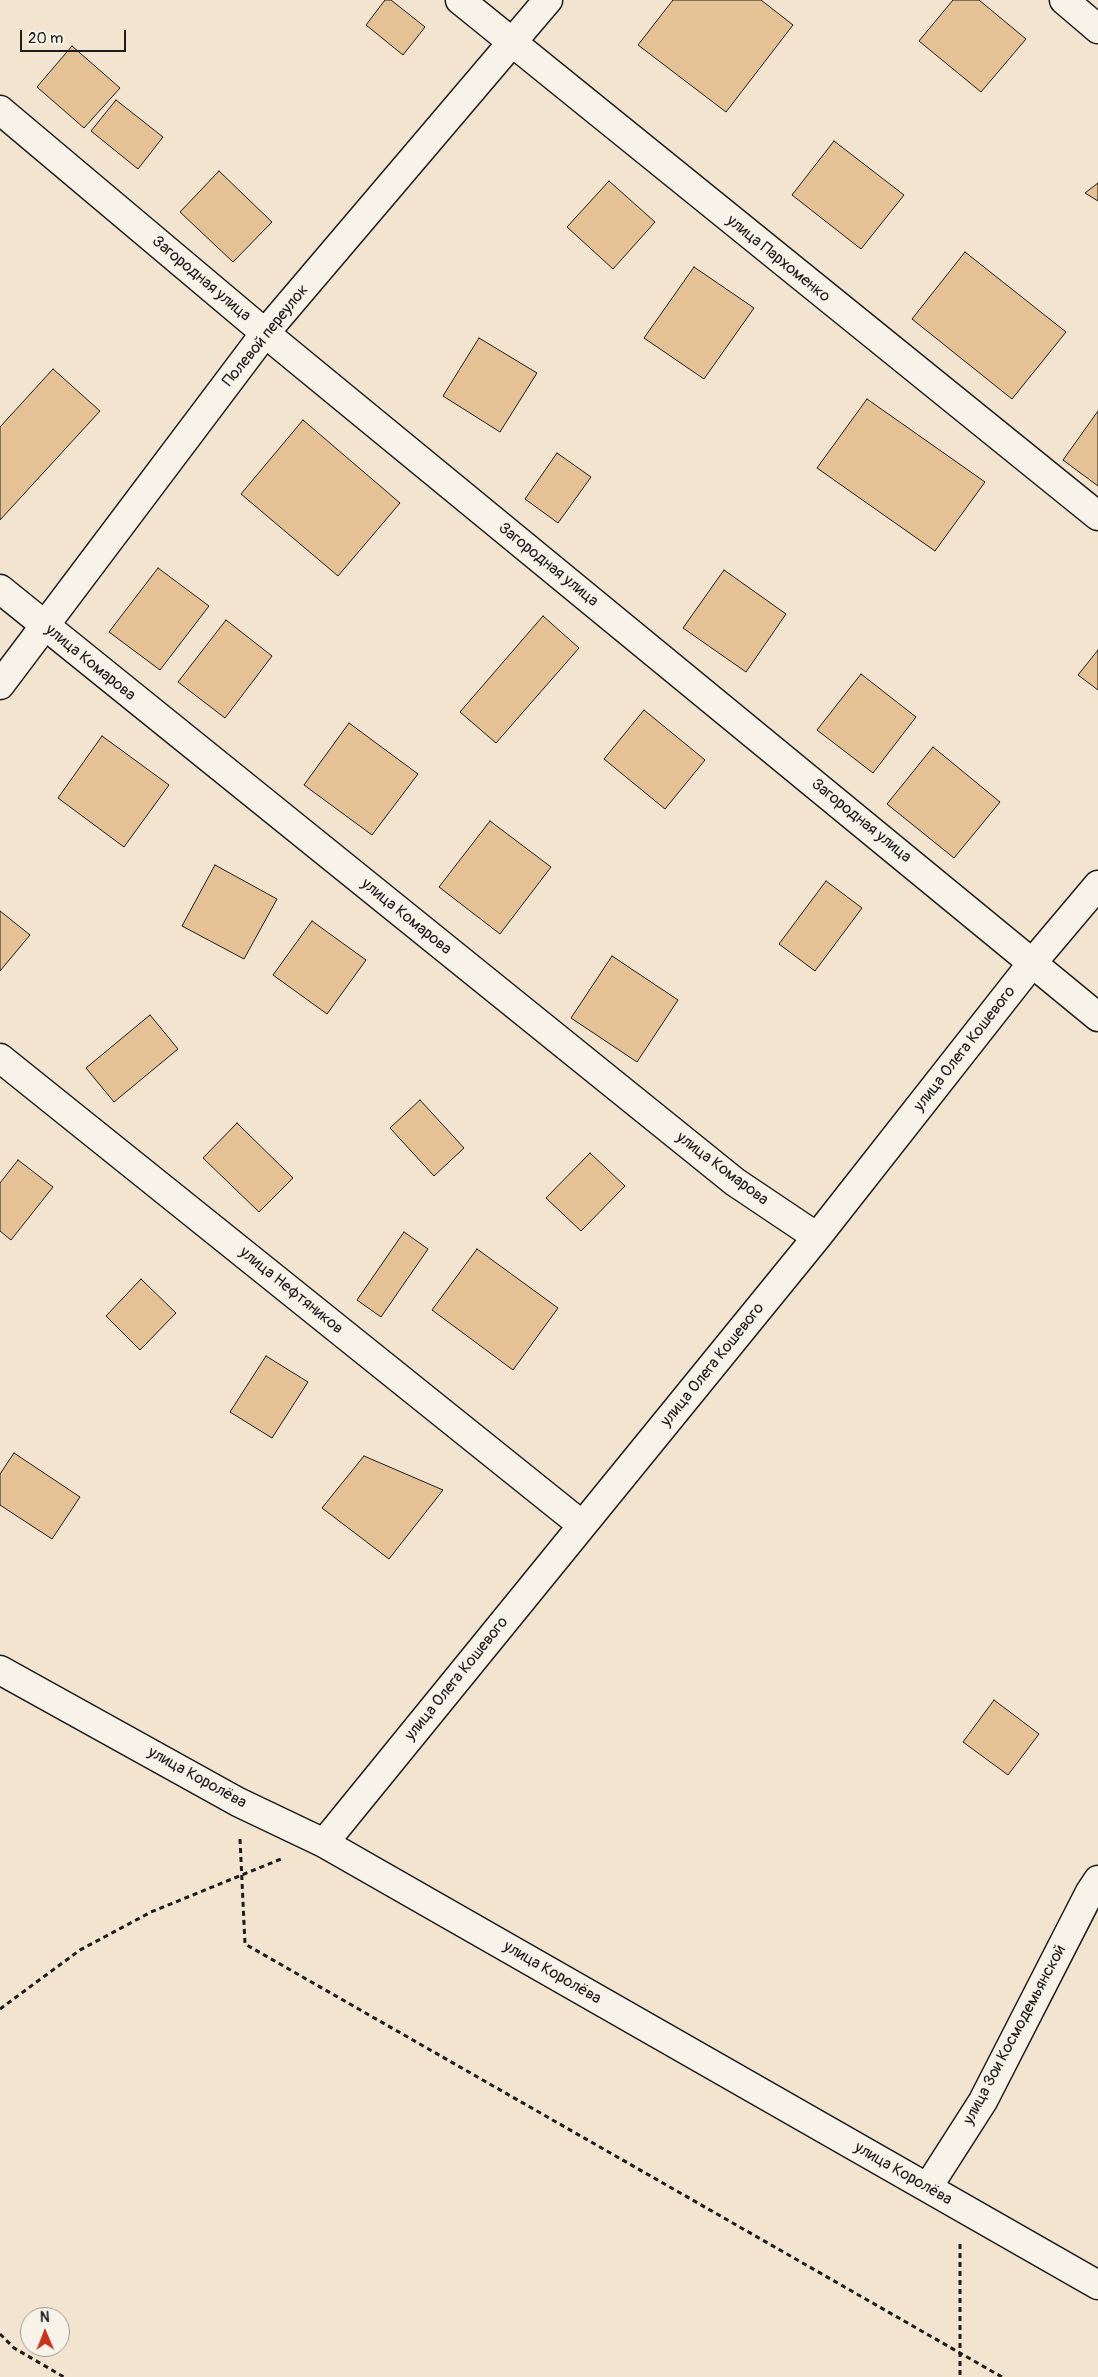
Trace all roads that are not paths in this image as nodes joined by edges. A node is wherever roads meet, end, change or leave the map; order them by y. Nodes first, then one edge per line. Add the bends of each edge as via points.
1 (460, 0) edge
2 (548, 0) edge
3 (1064, 0) edge
4 (1098, 29) edge
5 (511, 44) junction
6 (0, 110) edge
7 (265, 333) junction
8 (1098, 516) edge
9 (0, 588) edge
10 (44, 626) junction
11 (0, 684) edge
12 (1098, 885) edge
13 (1033, 962) junction
14 (1098, 1017) edge
15 (0, 1058) edge
16 (817, 1237) junction
17 (582, 1525) junction
18 (0, 1670) edge
19 (324, 1843) junction
20 (1098, 1880) edge
21 (928, 2188) junction
22 (1098, 2285) edge

1 - 5 street, улица Пархоменко
2 - 5 street, Полевой переулок
3 - 4 street
5 - 7 street, Полевой переулок
5 - 8 street, улица Пархоменко
6 - 7 street, Загородная улица
7 - 10 street, Полевой переулок
7 - 13 street, Загородная улица
9 - 10 street, улица Комарова
10 - 11 street, Полевой переулок
10 - 16 street, улица Комарова via 735,1182
12 - 13 street, улица Олега Кошевого
13 - 14 street, Загородная улица
13 - 16 street, улица Олега Кошевого
15 - 17 street, улица Нефтяников
16 - 17 street, улица Олега Кошевого
17 - 19 street, улица Олега Кошевого
18 - 19 street, улица Королёва via 238,1802
19 - 21 street, улица Королёва
20 - 21 street, улица Зои Космодемьянской via 983,2101
21 - 22 street, улица Королёва

